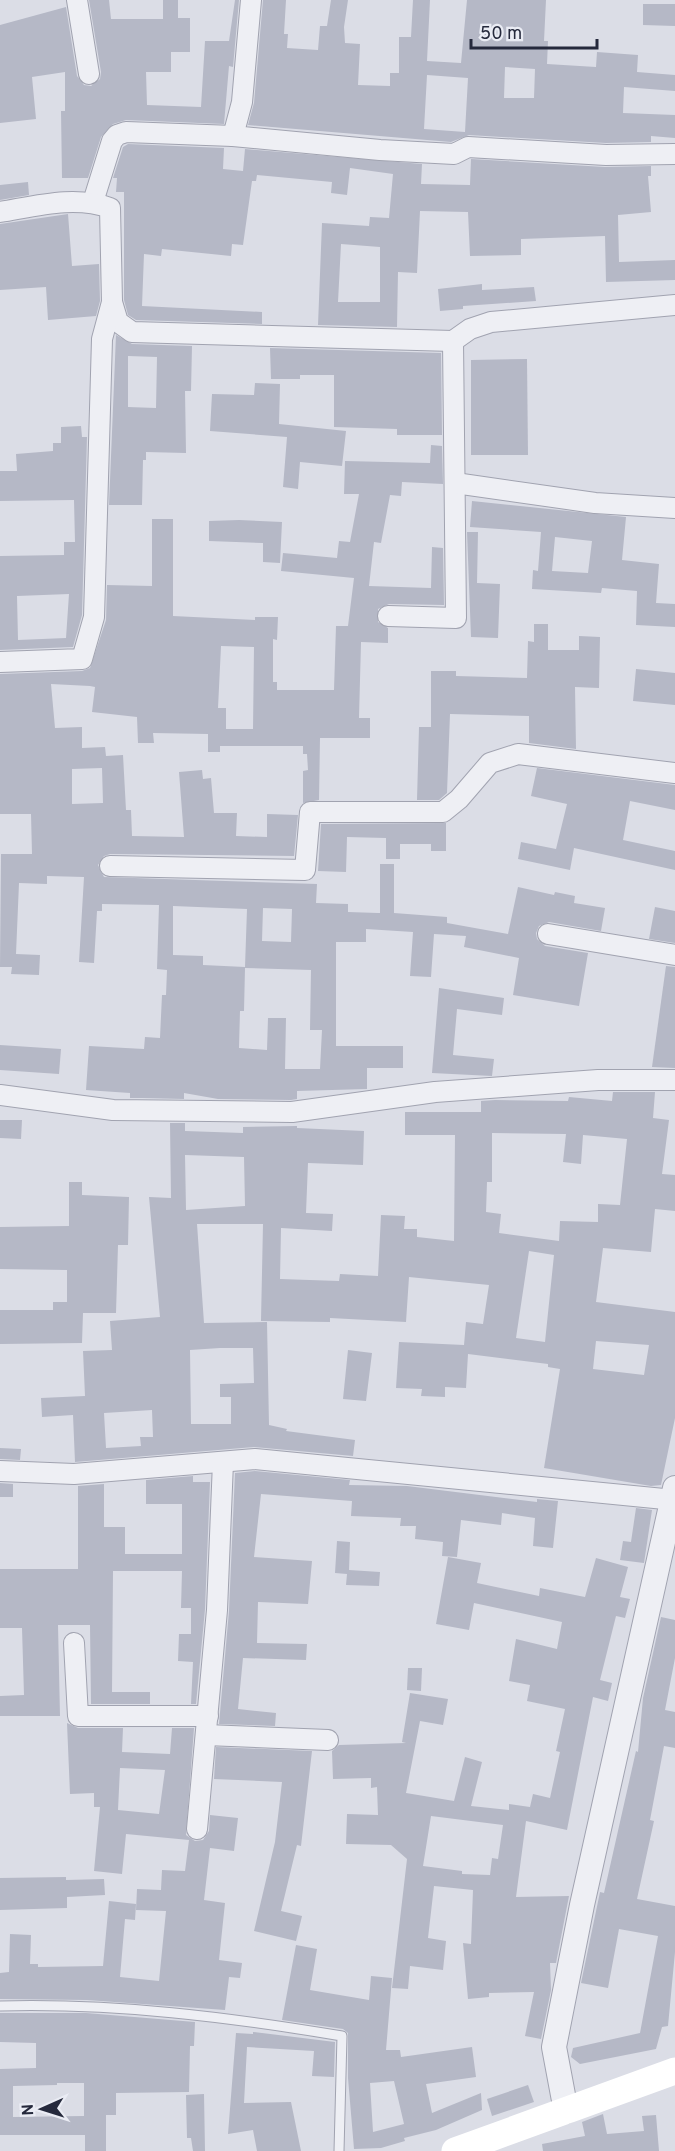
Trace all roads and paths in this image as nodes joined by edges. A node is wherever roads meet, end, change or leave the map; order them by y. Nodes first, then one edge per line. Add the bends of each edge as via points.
1 (77, 0) edge
2 (251, 0) edge
3 (89, 74) dead end
4 (233, 136) junction
5 (675, 154) edge
6 (93, 202) junction
7 (0, 212) edge
8 (112, 302) junction
9 (675, 304) edge
10 (453, 341) junction
11 (455, 483) junction
12 (675, 508) edge
13 (388, 616) dead end
14 (0, 662) edge
15 (675, 773) edge
16 (110, 866) dead end
17 (548, 934) dead end
18 (675, 955) edge
19 (675, 1080) edge
20 (0, 1095) edge
21 (223, 1462) junction
22 (0, 1472) edge
23 (674, 1496) edge
24 (74, 1644) dead end
25 (207, 1725) junction
26 (328, 1740) dead end
27 (197, 1829) dead end
28 (0, 2006) edge
29 (675, 2071) edge
30 (566, 2111) junction
31 (339, 2151) edge
32 (455, 2151) edge

1 - 3 street
2 - 4 street via 242,102
4 - 5 street via 454,154 468,147 606,155
4 - 6 street via 126,132 117,135
6 - 7 street
6 - 8 street via 110,208
8 - 10 street via 118,322 132,332
8 - 14 street via 102,339 94,617 82,659
9 - 10 street via 491,322 470,329
10 - 11 street
11 - 12 street via 595,503
11 - 13 street via 456,618
15 - 16 street via 518,754 490,763 443,812 310,812 305,870
17 - 18 street
19 - 20 street via 598,1080 435,1092 292,1112 113,1110
21 - 22 street via 74,1474
21 - 23 street via 255,1459
21 - 25 street
23 - 30 street via 554,2047
24 - 25 street via 78,1716
25 - 26 street
25 - 27 street
28 - 31 lane via 57,2005 223,2016 342,2036
29 - 30 main road
30 - 32 main road

